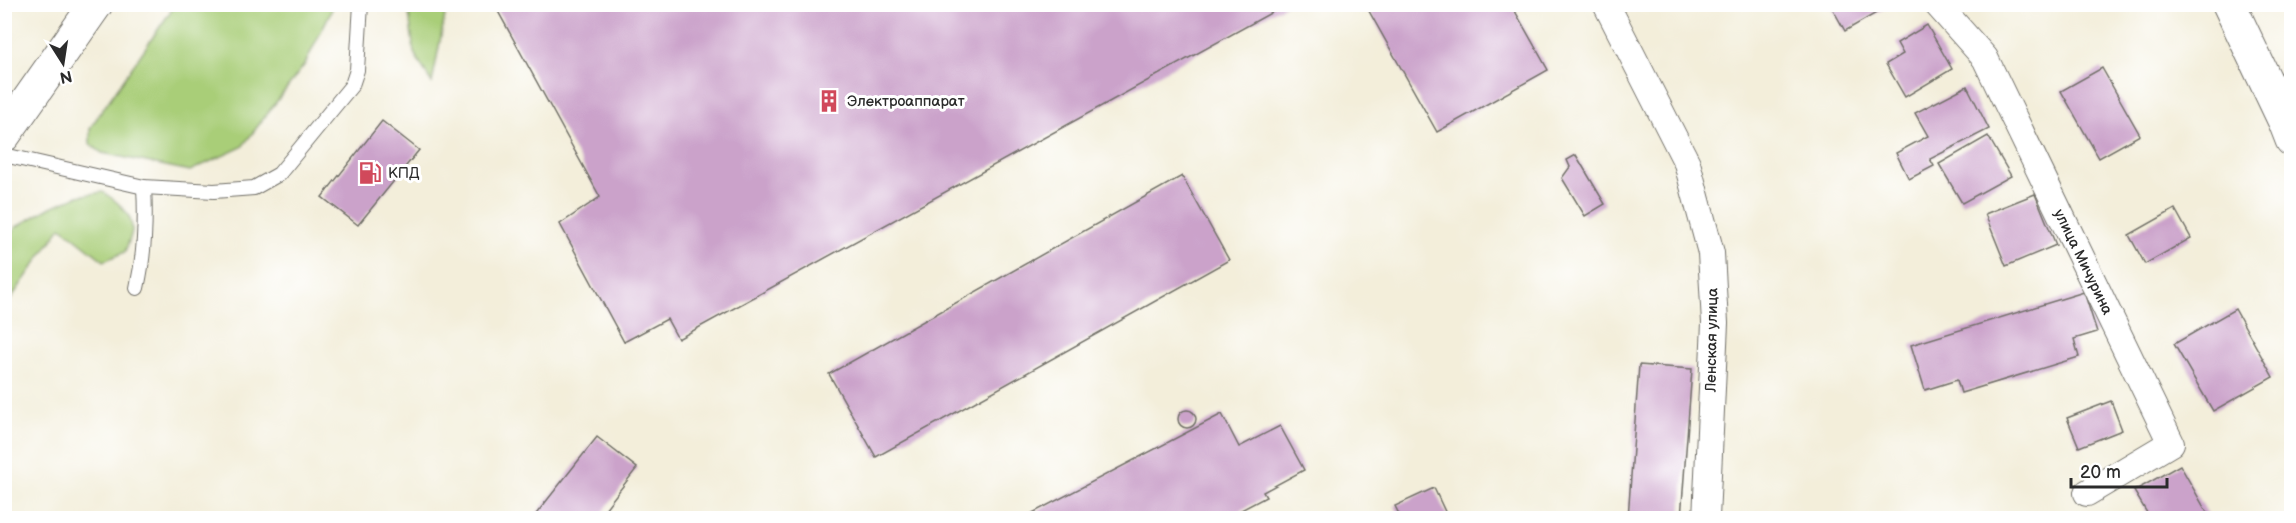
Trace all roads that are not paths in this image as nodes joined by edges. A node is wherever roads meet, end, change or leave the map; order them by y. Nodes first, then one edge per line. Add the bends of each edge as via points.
1 (96, 4) edge
2 (361, 4) edge
3 (1606, 4) edge
4 (1937, 4) edge
5 (2229, 4) edge
6 (4, 135) edge
7 (2292, 140) edge
8 (4, 155) edge
9 (144, 187) junction
10 (137, 288) dead end
11 (2087, 494) dead end
12 (1706, 519) edge

1 - 6 main road
2 - 9 lane via 357,70 352,85 279,174 254,188 214,191
3 - 12 street, Ленская улица via 1686,163 1711,253 1716,323
4 - 11 street, улица Мичурина via 1985,58 2171,443
5 - 7 main road
8 - 9 lane
9 - 10 lane via 144,258

